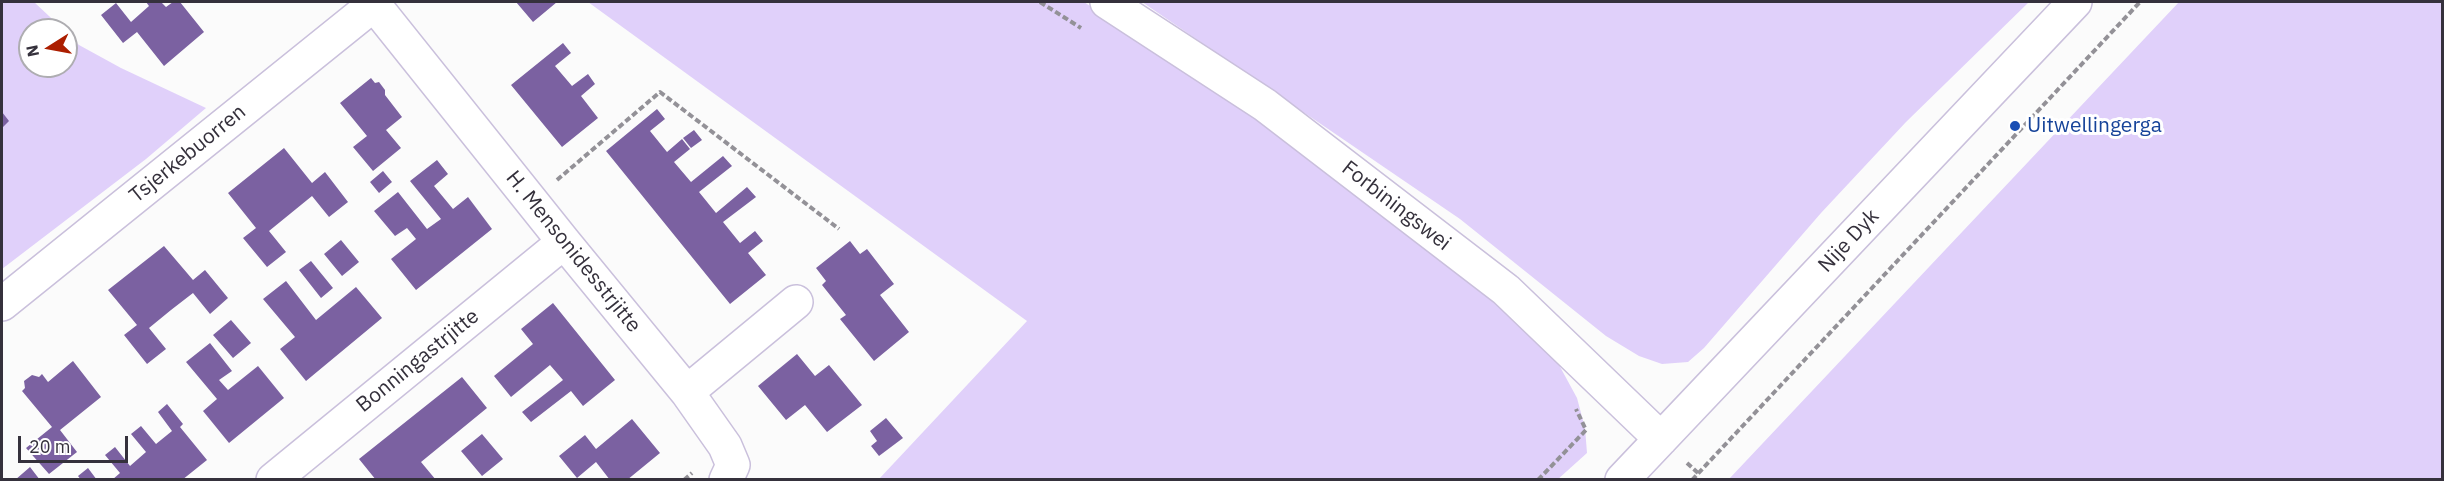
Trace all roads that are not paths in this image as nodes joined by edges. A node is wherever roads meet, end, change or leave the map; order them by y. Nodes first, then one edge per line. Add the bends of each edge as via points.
1 (374, 2) edge
2 (1107, 2) edge
3 (2075, 2) edge
4 (564, 242) junction
5 (796, 302) dead end
6 (2, 304) edge
7 (687, 392) junction
8 (1661, 439) junction
9 (273, 480) edge
10 (726, 480) edge
11 (1622, 480) edge

1 - 4 street, H. Mensonidesstrjitte
1 - 6 street, Tsjerkebuorren
2 - 8 street, Forbiningswei via 1265,105 1506,290
3 - 8 street, Nije Dyk
4 - 7 street, H. Mensonidesstrjitte
4 - 9 street, Bonningastrjitte
5 - 7 street
7 - 10 street, H. Mensonidesstrjitte via 734,465
8 - 11 street, Nije Dyk

